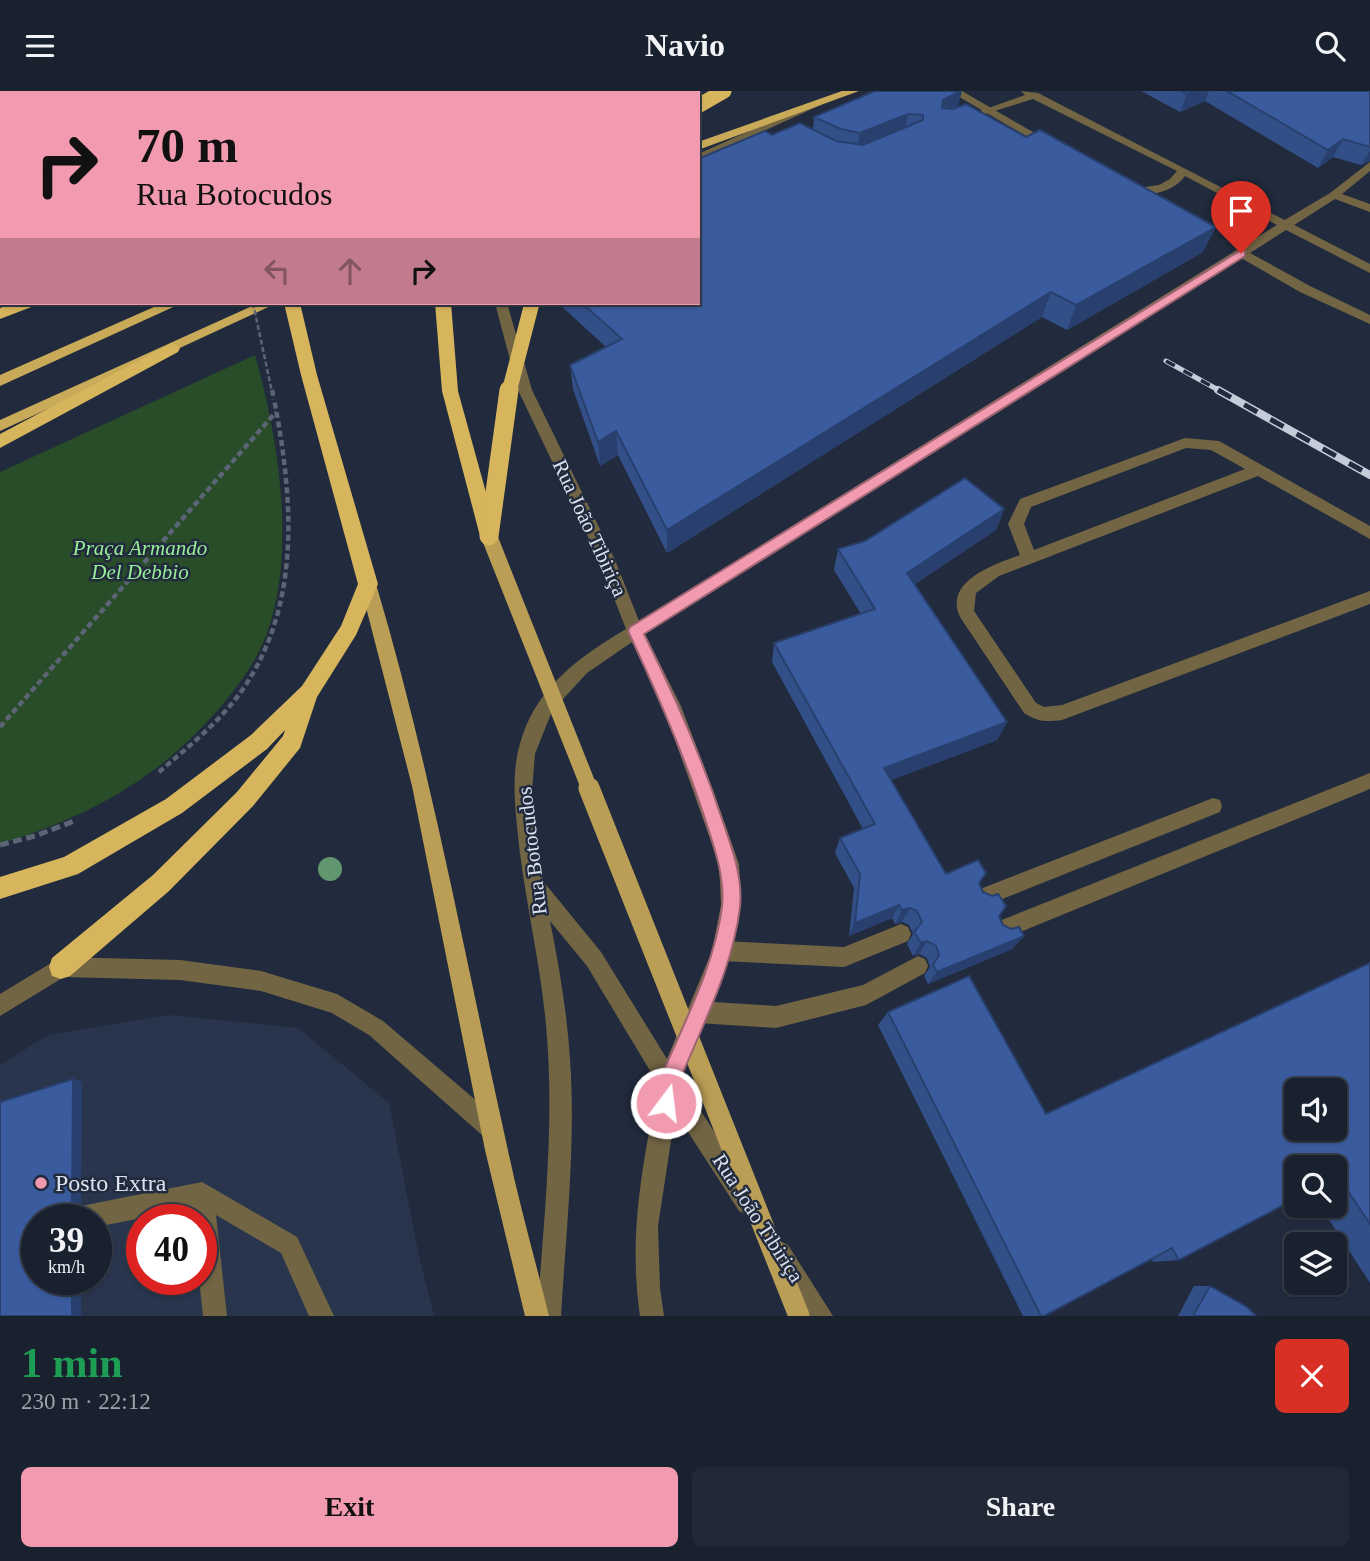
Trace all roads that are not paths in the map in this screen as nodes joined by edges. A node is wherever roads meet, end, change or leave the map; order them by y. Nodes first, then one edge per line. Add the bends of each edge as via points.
1 (725, 91) edge
2 (853, 91) edge
3 (954, 91) edge
4 (1030, 93) edge
5 (700, 97) edge
6 (818, 104) junction
7 (700, 105) edge
8 (980, 113) junction
9 (700, 145) edge
10 (1066, 154) edge
11 (700, 157) edge
12 (1370, 165) edge
13 (1184, 170) junction
14 (1124, 184) edge
15 (1135, 191) junction
16 (1334, 195) junction
17 (1158, 203) edge
18 (1370, 208) edge
19 (1287, 224) junction
20 (1241, 253) junction
21 (1370, 269) edge
22 (24, 305) edge
23 (171, 305) edge
24 (266, 305) edge
25 (292, 305) edge
26 (443, 305) edge
27 (502, 305) edge
28 (532, 305) edge
29 (0, 314) edge
30 (1370, 320) edge
31 (173, 348) junction
32 (0, 381) edge
33 (0, 426) edge
34 (0, 442) edge
35 (1259, 470) junction
36 (1370, 533) edge
37 (489, 536) junction
38 (1029, 558) junction
39 (368, 584) junction
40 (1370, 597) edge
41 (635, 631) junction
42 (309, 692) junction
43 (1370, 781) edge
44 (1213, 806) dead end
45 (533, 884) junction
46 (0, 887) edge
47 (982, 898) edge
48 (1001, 930) edge
49 (901, 934) edge
50 (722, 951) junction
51 (918, 966) edge
52 (61, 967) junction
53 (0, 1006) edge
54 (698, 1012) junction
55 (669, 1082) junction
56 (491, 1128) junction
57 (202, 1193) junction
58 (112, 1212) edge
59 (215, 1316) edge
60 (321, 1316) edge
61 (537, 1316) edge
62 (549, 1316) edge
63 (652, 1316) edge
64 (799, 1316) edge
65 (821, 1316) edge

1 - 5 highway
1 - 7 highway, bridge
2 - 6 highway
3 - 8 street
4 - 8 street
4 - 13 street
6 - 9 highway
6 - 11 street via 777,130
8 - 10 street
12 - 16 street, Rua Botocudos
13 - 15 street via 1168,186
13 - 19 street
14 - 15 street
15 - 17 street
16 - 18 street
16 - 19 street, Rua Botocudos
19 - 20 street, Rua Botocudos
19 - 21 street
20 - 30 street
20 - 41 street, Rua Botocudos
22 - 29 highway
23 - 32 highway
24 - 31 highway
25 - 39 highway
26 - 37 highway via 450,391
27 - 41 street, Rua João Tibiriça via 525,390 607,560
28 - 37 highway, bridge via 507,396
31 - 33 highway
31 - 34 highway
35 - 36 street
35 - 38 street
35 - 38 street via 1214,445 1185,443 1025,503 1016,524
37 - 64 main road, bridge
38 - 40 street via 998,568 967,592 964,600 966,612 1030,708 1042,715 1062,712
39 - 42 highway via 349,629
39 - 56 main road via 418,775
41 - 45 street, Rua Botocudos via 569,676 545,703 531,734 522,775
41 - 50 street, Rua João Tibiriça via 672,706 729,865 731,905
42 - 46 highway via 259,742 174,806 70,866
42 - 52 highway via 292,741 245,799 161,883
43 - 48 street
44 - 47 street
45 - 55 street via 594,959
45 - 62 street, Rua Botocudos via 557,1024 561,1111
49 - 50 street via 844,957
50 - 54 street, Rua João Tibiriça
51 - 54 street via 866,995 776,1017
52 - 53 street
52 - 56 street via 180,970 261,981 337,1004 376,1028
54 - 55 street, Rua João Tibiriça
55 - 63 street via 646,1226
55 - 65 street, Rua João Tibiriça
56 - 61 main road
57 - 58 street
57 - 59 street
57 - 60 street via 289,1245

